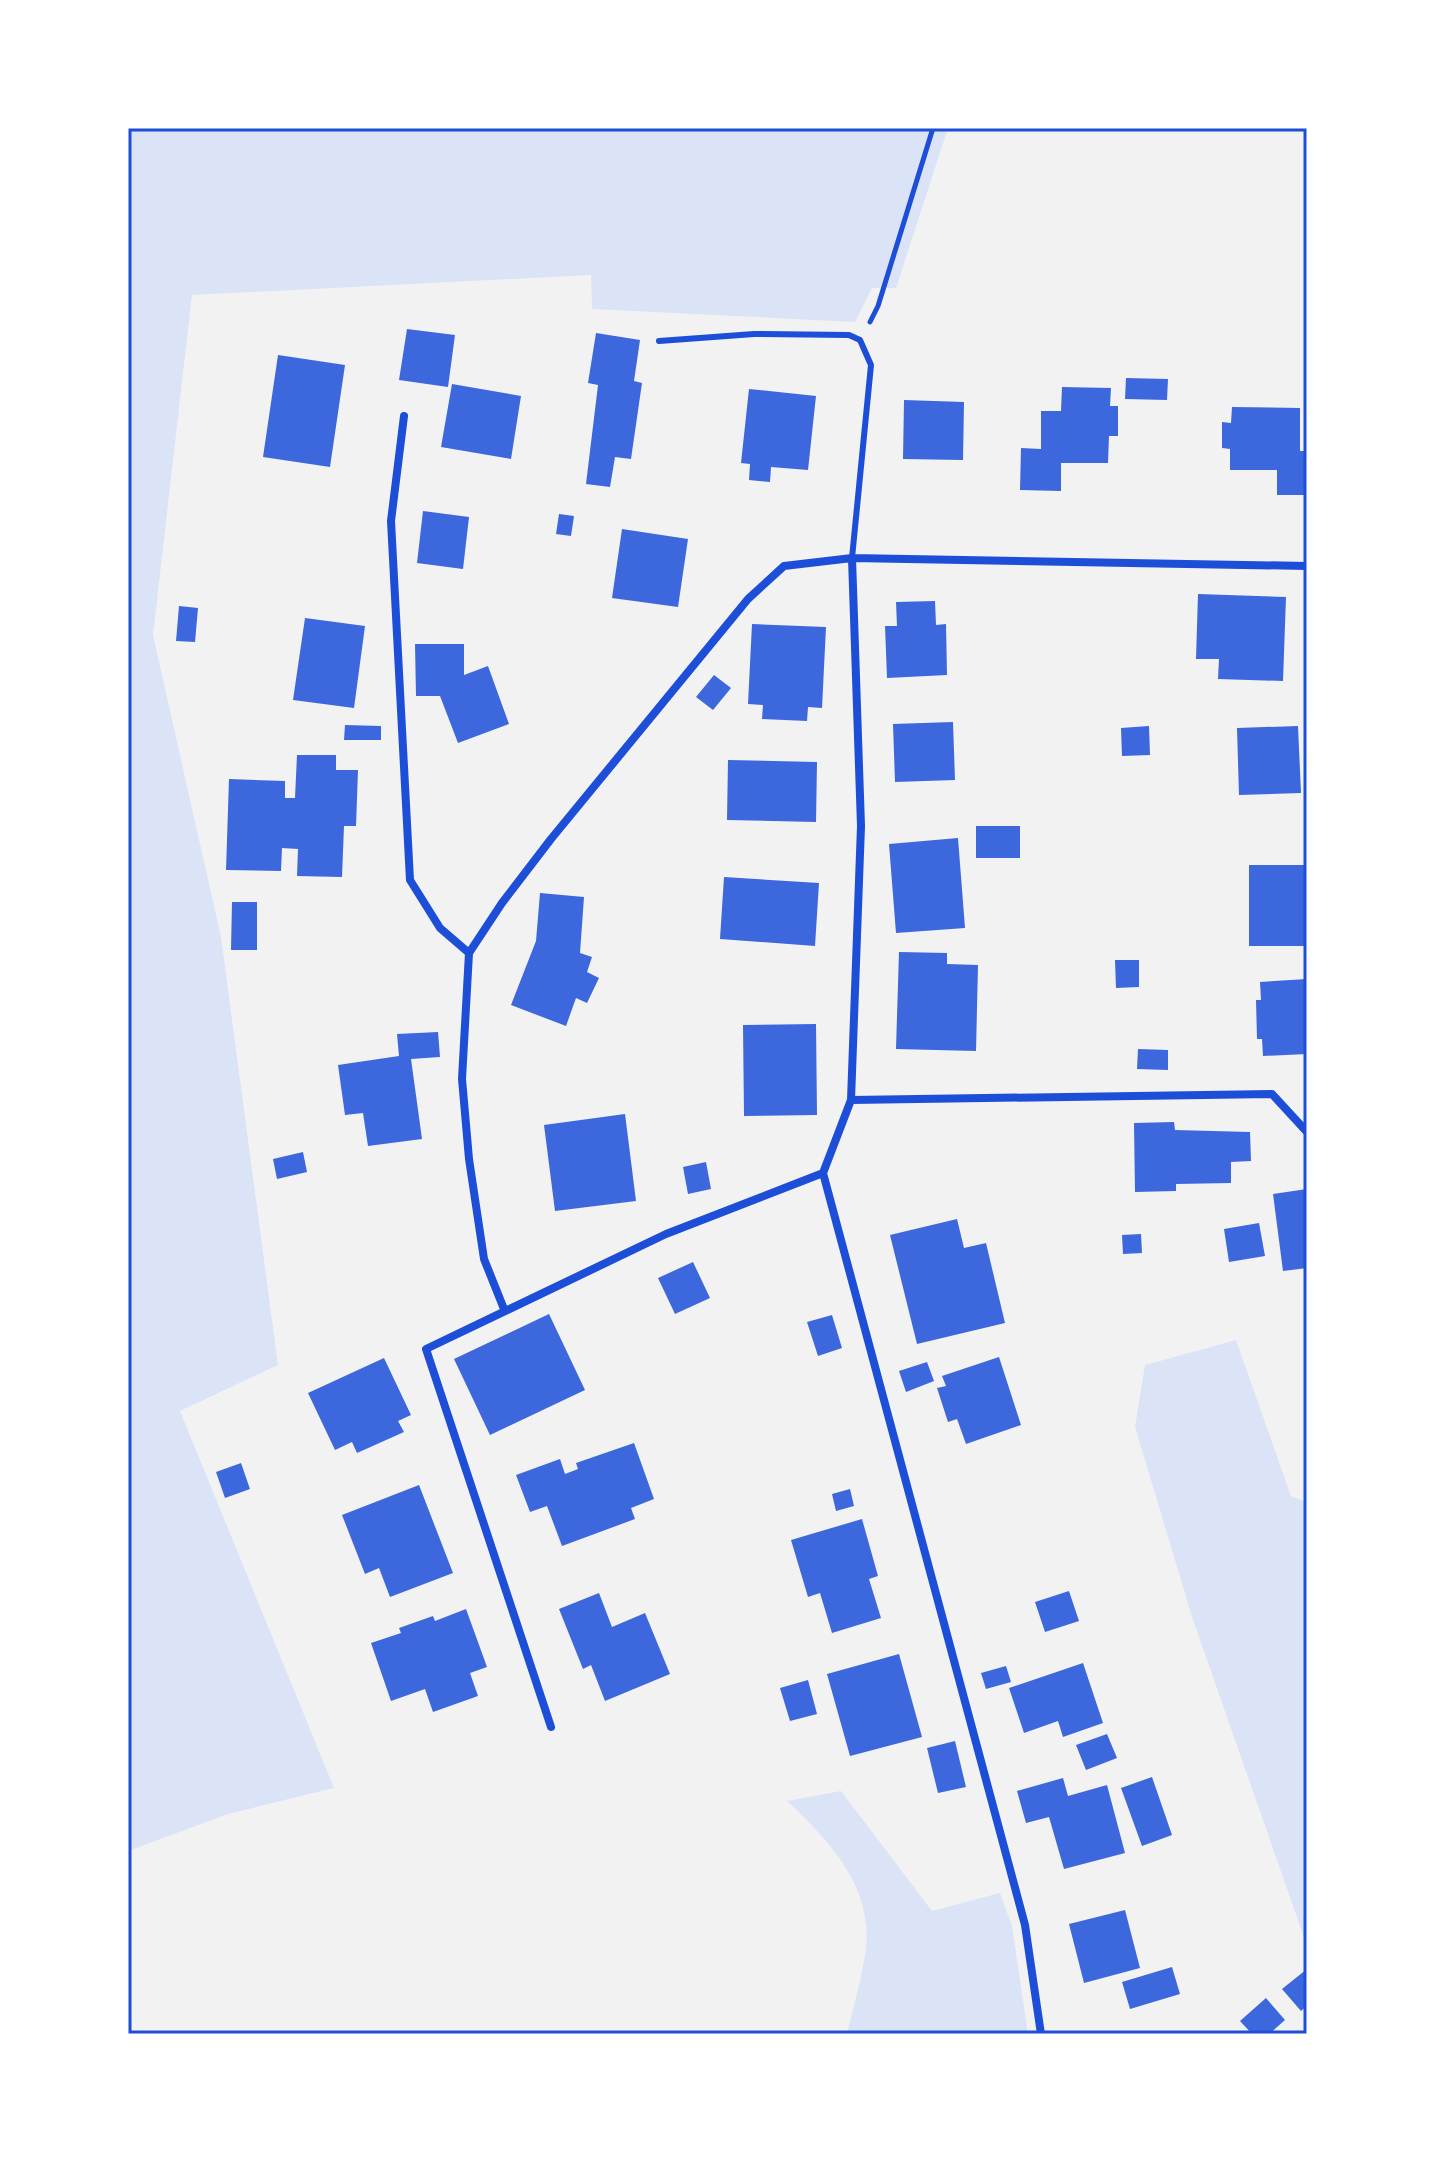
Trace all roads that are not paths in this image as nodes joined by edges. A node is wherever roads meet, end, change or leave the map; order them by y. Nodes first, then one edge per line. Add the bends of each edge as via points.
1 (659, 341) dead end
2 (404, 416) dead end
3 (852, 558) junction
4 (1307, 566) edge
5 (469, 953) junction
6 (851, 1100) junction
7 (1307, 1132) edge
8 (823, 1173) junction
9 (504, 1309) junction
10 (551, 1727) dead end
11 (1041, 2034) edge

1 - 3 lane via 754,334 849,335 860,340 871,365
2 - 5 street via 391,521 410,880 440,928
3 - 4 street
3 - 5 street via 795,562 766,580 551,839
3 - 6 street via 861,826
5 - 9 street via 462,1079 469,1159 484,1259
6 - 7 street via 1272,1094
6 - 8 street
8 - 9 street via 666,1234
8 - 11 street via 1025,1925
9 - 10 street via 426,1349

